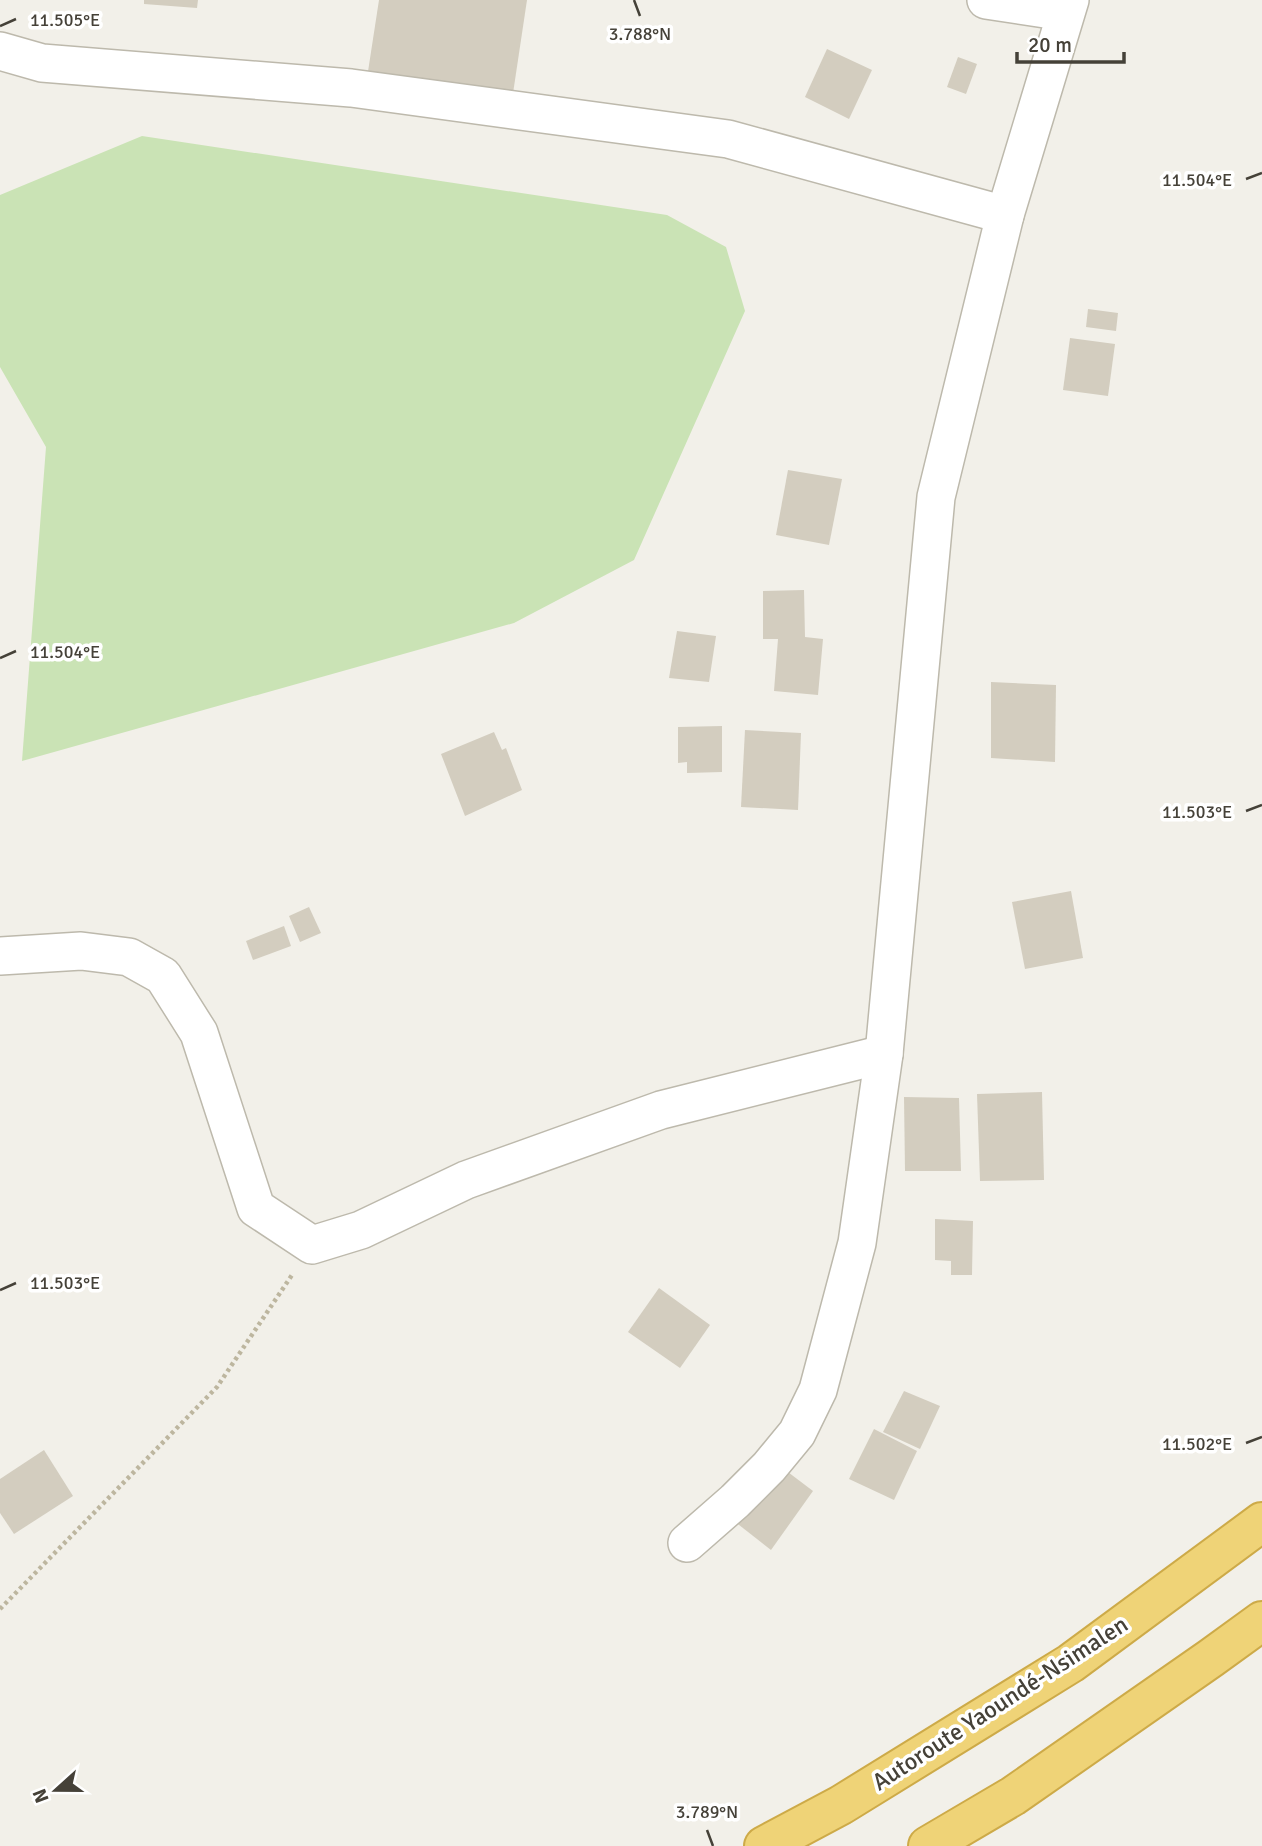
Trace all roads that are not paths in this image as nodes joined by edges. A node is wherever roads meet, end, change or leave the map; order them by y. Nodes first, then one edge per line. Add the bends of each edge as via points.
1 (986, 0) edge
2 (1068, 6) edge
3 (0, 51) edge
4 (1004, 215) junction
5 (0, 956) edge
6 (884, 1054) junction
7 (1262, 1522) edge
8 (687, 1543) dead end
9 (1262, 1620) edge
10 (764, 1846) edge
11 (928, 1846) edge

1 - 2 street
2 - 4 street
3 - 4 street via 42,63 351,88 728,139
4 - 6 street via 936,497
5 - 6 street via 81,951 129,957 163,976 199,1033 256,1208 312,1245 361,1230 466,1180 661,1110
6 - 8 street via 857,1243 818,1390 797,1433 769,1467
7 - 10 highway, Autoroute Yaoundé-Nsimalen via 1071,1663 841,1805
9 - 11 highway via 1013,1796

